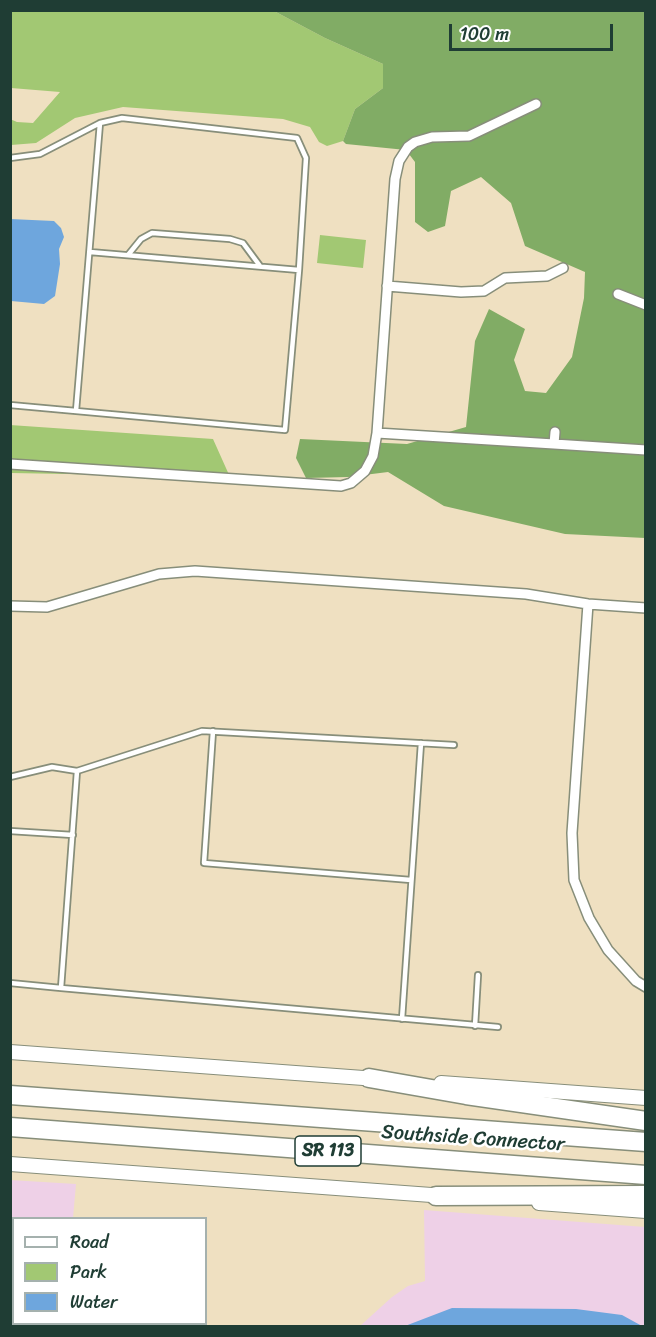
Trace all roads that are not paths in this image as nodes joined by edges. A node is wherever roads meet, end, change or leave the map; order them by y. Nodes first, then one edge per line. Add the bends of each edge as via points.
1 (536, 104) dead end
2 (100, 123) junction
3 (10, 158) edge
4 (90, 252) junction
5 (128, 255) junction
6 (260, 266) junction
7 (563, 268) dead end
8 (298, 270) junction
9 (387, 286) junction
10 (618, 294) dead end
11 (645, 305) edge
12 (10, 405) edge
13 (76, 411) junction
14 (555, 432) dead end
15 (377, 433) junction
16 (554, 444) junction
17 (645, 450) edge
18 (10, 464) edge
19 (588, 604) junction
20 (10, 606) edge
21 (645, 608) edge
22 (213, 731) junction
23 (420, 743) junction
24 (454, 745) dead end
25 (77, 771) junction
26 (10, 777) edge
27 (10, 831) edge
28 (72, 835) junction
29 (411, 880) junction
30 (478, 975) dead end
31 (10, 983) edge
32 (645, 987) edge
33 (61, 988) junction
34 (402, 1019) junction
35 (475, 1026) junction
36 (498, 1028) dead end
37 (10, 1052) edge
38 (369, 1078) junction
39 (10, 1095) edge
40 (645, 1098) edge
41 (645, 1121) edge
42 (10, 1127) edge
43 (645, 1142) edge
44 (10, 1164) edge
45 (645, 1175) edge
46 (645, 1195) edge
47 (436, 1196) junction
48 (645, 1211) edge

1 - 9 street via 469,136 432,137 408,147 394,179
2 - 3 lane via 40,154
2 - 4 lane
2 - 8 lane via 122,118 297,138 306,158
4 - 5 lane
4 - 13 lane
5 - 6 lane
5 - 6 lane via 152,232 237,241 243,243
6 - 8 lane
7 - 9 street via 547,276 505,278 484,291
8 - 13 lane via 285,430
9 - 15 street
10 - 11 street
12 - 13 lane
14 - 16 street
15 - 16 street
15 - 18 street via 373,456 365,471 341,486
16 - 17 street
19 - 20 street via 526,594 195,571 159,574 47,607
19 - 21 street
19 - 32 street via 572,833 574,880 588,918 608,950
22 - 23 lane
22 - 25 lane via 202,731
22 - 29 lane via 204,863
23 - 24 lane
23 - 29 lane
25 - 26 lane via 52,767
25 - 28 lane
27 - 28 lane
28 - 33 lane
29 - 34 lane
30 - 35 lane
31 - 33 lane
33 - 34 lane
34 - 35 lane
35 - 36 lane
37 - 38 street
38 - 40 street
38 - 41 highway
39 - 43 highway, Southside Connector / SR 113
42 - 45 highway, Southside Connector / SR 113
44 - 47 street
46 - 47 highway
47 - 48 street

